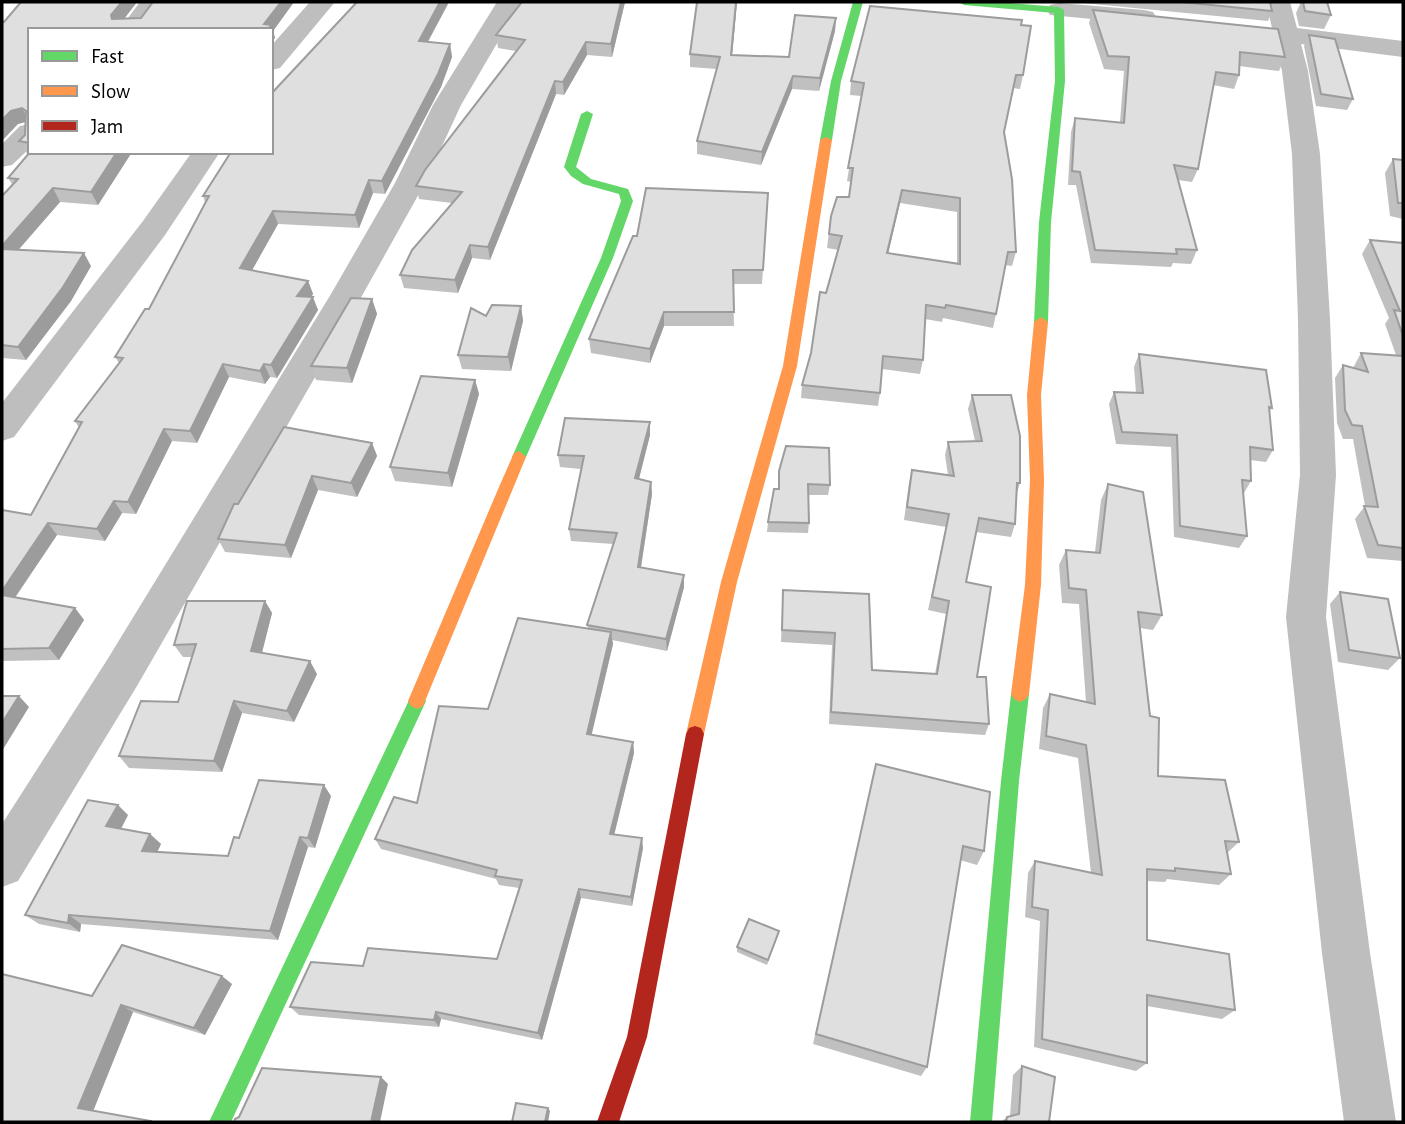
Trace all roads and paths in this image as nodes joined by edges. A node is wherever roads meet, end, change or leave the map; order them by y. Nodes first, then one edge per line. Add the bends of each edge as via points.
1 (152, 2) edge
2 (323, 2) edge
3 (509, 2) edge
4 (858, 2) edge
5 (964, 2) edge
6 (1032, 5) edge
7 (1059, 10) junction
8 (1162, 19) edge
9 (1275, 22) edge
10 (132, 28) edge
11 (1403, 48) edge
12 (273, 60) edge
13 (587, 114) dead end
14 (28, 134) edge
15 (205, 154) edge
16 (2, 159) edge
17 (2, 428) edge
18 (2, 864) edge
19 (220, 1122) edge
20 (608, 1122) edge
21 (981, 1122) edge
22 (1370, 1122) edge

1 - 10 street
2 - 12 street
3 - 18 street via 447,105 410,183 347,294 122,673
4 - 20 street via 836,81 790,366 726,595 682,790 637,1037
5 - 6 street
6 - 7 street
7 - 8 street
7 - 21 street via 1060,81 1034,395 1037,480 1032,585
9 - 11 street
9 - 22 street via 1306,154 1318,475 1306,617
13 - 19 street via 569,167 573,176 614,187 624,192 627,201 607,258 492,519 449,633
14 - 16 street
15 - 17 street

